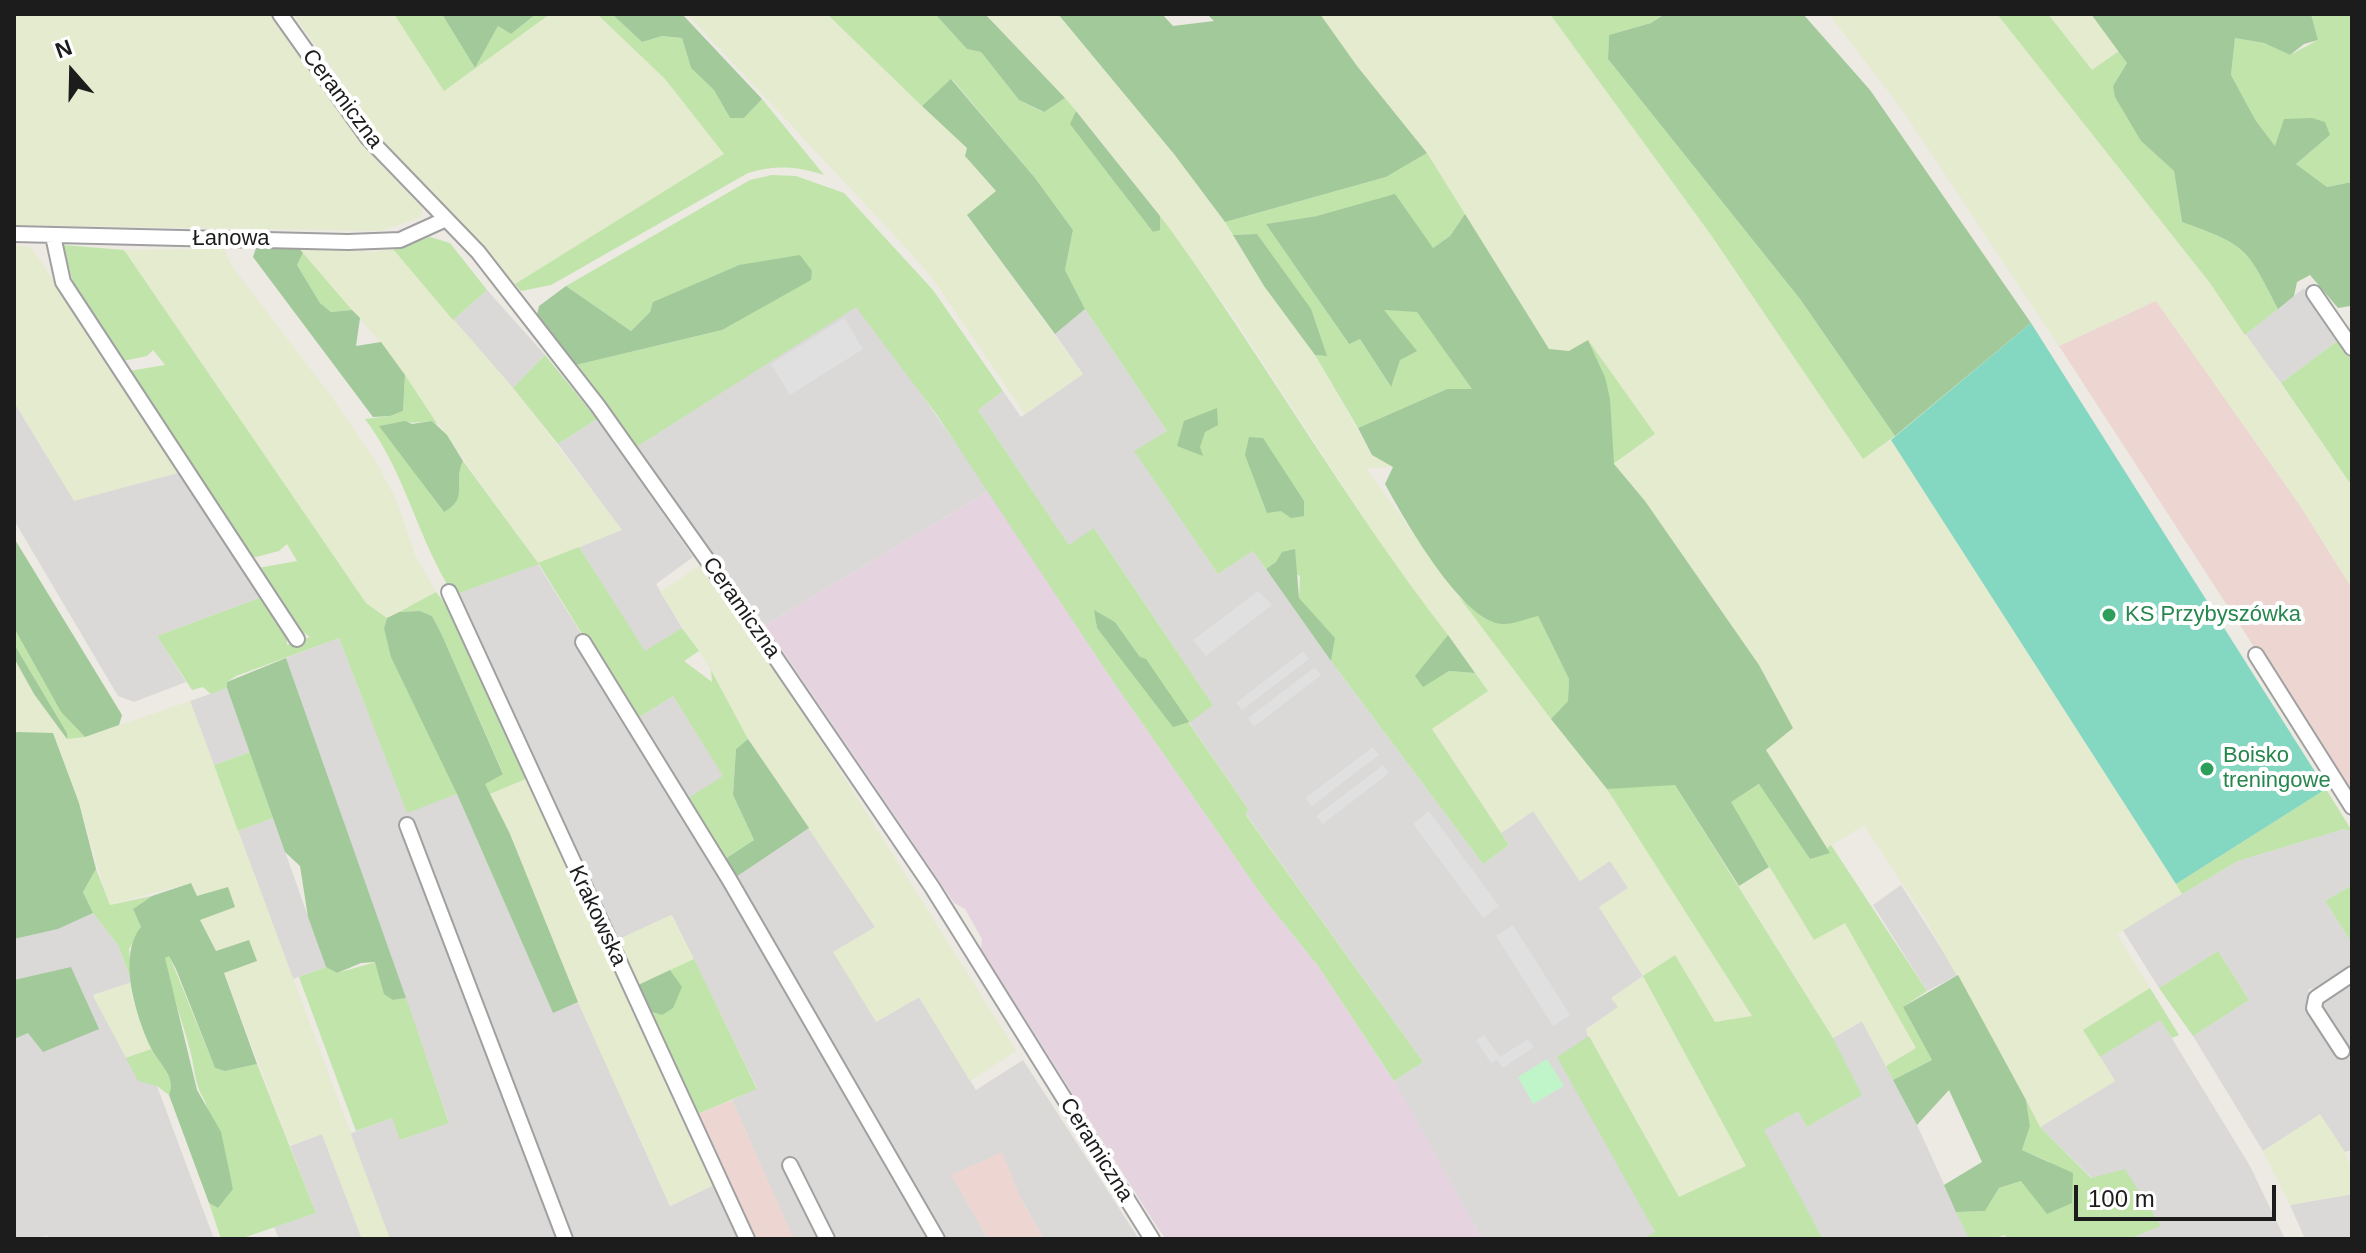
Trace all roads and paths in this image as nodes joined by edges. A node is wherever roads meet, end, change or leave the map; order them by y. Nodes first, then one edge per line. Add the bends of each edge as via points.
1 (280, 14) edge
2 (444, 220) junction
3 (14, 234) edge
4 (53, 236) junction
5 (2314, 293) dead end
6 (2352, 348) edge
7 (449, 592) dead end
8 (297, 639) dead end
9 (583, 642) dead end
10 (2256, 655) dead end
11 (2352, 807) edge
12 (407, 825) dead end
13 (2352, 974) edge
14 (2342, 1051) dead end
15 (790, 1165) dead end
16 (565, 1239) edge
17 (747, 1239) edge
18 (827, 1239) edge
19 (937, 1239) edge
20 (1152, 1239) edge

1 - 2 street, Ceramiczna via 368,138
2 - 4 street, Łanowa via 400,240
2 - 20 street, Ceramiczna via 478,252 554,345 754,626 932,887
3 - 4 street, Łanowa
4 - 8 street via 63,282
5 - 6 street
7 - 17 street, Krakowska
9 - 19 street via 729,879
10 - 11 street
12 - 16 street
13 - 14 street via 2316,998 2314,1008
15 - 18 street

